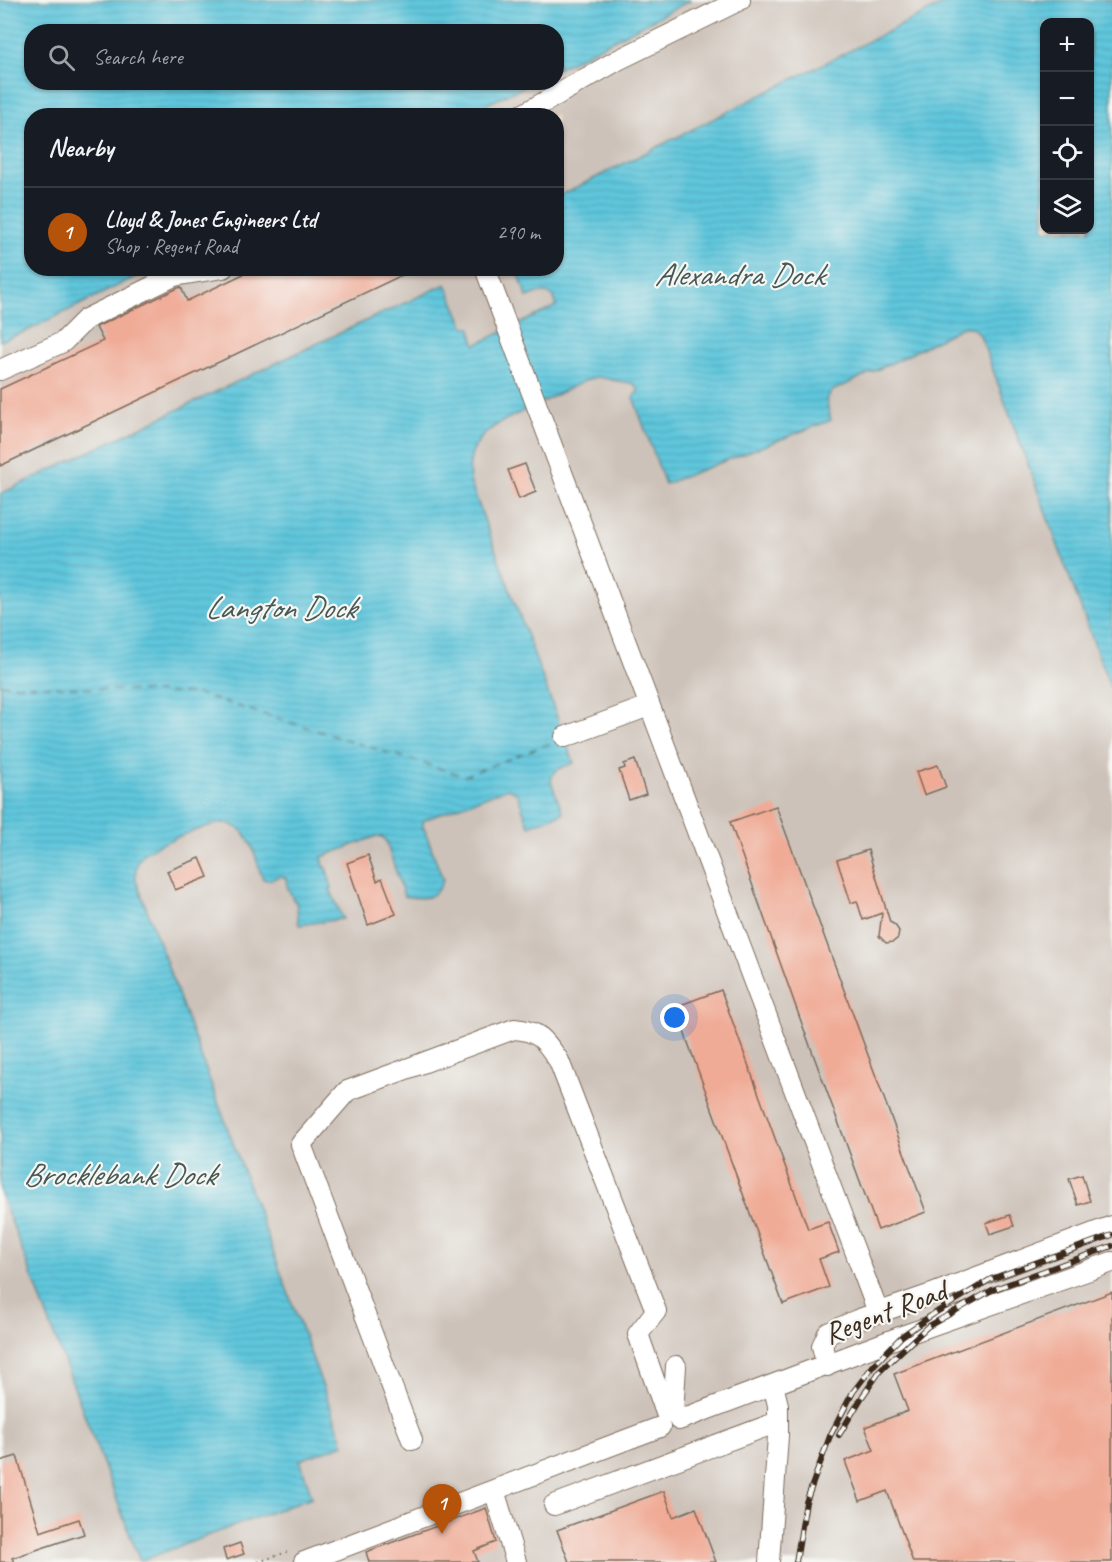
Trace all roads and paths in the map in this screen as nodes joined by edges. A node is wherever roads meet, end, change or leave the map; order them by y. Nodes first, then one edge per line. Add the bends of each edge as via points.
1 (740, 0) edge
2 (534, 108) edge
3 (174, 276) edge
4 (488, 276) edge
5 (0, 370) edge
6 (649, 706) junction
7 (565, 737) dead end
8 (1112, 1226) edge
9 (1112, 1262) edge
10 (878, 1312) junction
11 (676, 1366) dead end
12 (827, 1366) junction
13 (773, 1385) junction
14 (670, 1418) junction
15 (778, 1422) junction
16 (412, 1440) dead end
17 (494, 1490) junction
18 (554, 1505) dead end
19 (287, 1552) dead end
20 (258, 1562) edge
21 (304, 1562) edge
22 (516, 1562) edge
23 (769, 1562) edge

1 - 2 street via 618,60
3 - 5 street via 86,318 63,342
4 - 6 street
6 - 7 street
6 - 10 street
8 - 10 street
9 - 12 street, Regent Road via 902,1335
10 - 12 street via 828,1333 822,1346
11 - 14 street
12 - 13 street, Regent Road
13 - 14 street, Regent Road
13 - 15 street
14 - 16 street via 638,1334 656,1311 559,1060 546,1040 529,1030 514,1029 347,1091 301,1144
14 - 17 street, Regent Road
15 - 18 street
15 - 23 street
17 - 21 street, Regent Road
17 - 22 street
19 - 20 path

